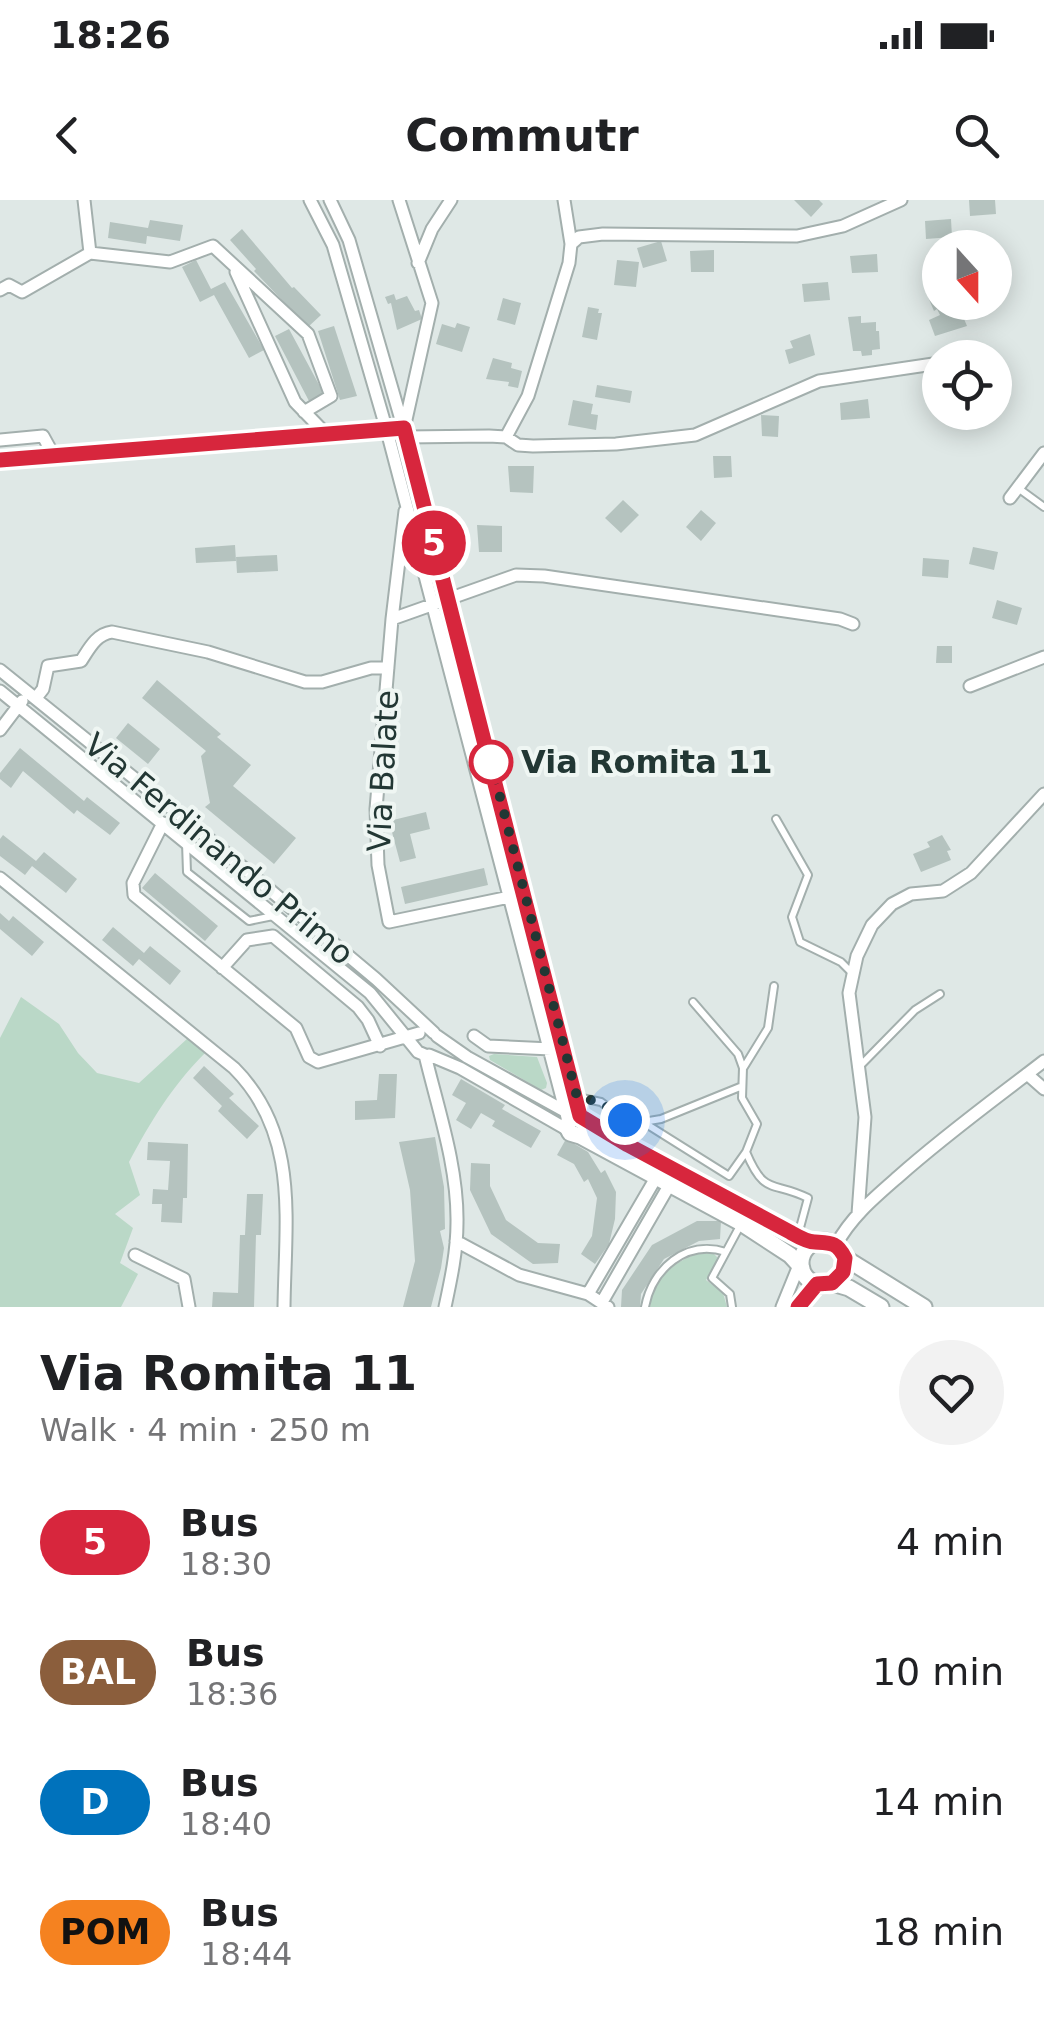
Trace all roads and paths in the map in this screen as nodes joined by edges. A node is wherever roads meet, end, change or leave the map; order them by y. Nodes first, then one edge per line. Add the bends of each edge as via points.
1 (84, 200) edge
2 (310, 200) edge
3 (330, 200) edge
4 (399, 200) edge
5 (451, 200) edge
6 (564, 200) edge
7 (901, 200) edge
8 (350, 240) junction
9 (571, 244) junction
10 (333, 246) junction
11 (90, 254) junction
12 (418, 263) junction
13 (234, 268) junction
14 (0, 290) edge
15 (922, 366) edge
16 (304, 412) junction
17 (387, 431) junction
18 (405, 432) junction
19 (328, 436) junction
20 (506, 438) junction
21 (0, 440) edge
22 (1044, 453) edge
23 (54, 456) junction
24 (0, 460) edge
25 (1014, 493) joint
26 (423, 500) junction
27 (406, 504) junction
28 (1044, 507) edge
29 (449, 598) junction
30 (433, 604) junction
31 (392, 619) junction
32 (853, 624) dead end
33 (1044, 656) edge
34 (388, 668) junction
35 (0, 670) edge
36 (970, 686) dead end
37 (0, 690) edge
38 (36, 698) junction
39 (19, 705) junction
40 (32, 716) junction
41 (0, 730) edge
42 (1044, 794) edge
43 (164, 801) junction
44 (158, 818) junction
45 (776, 819) dead end
46 (196, 828) junction
47 (510, 835) junction
48 (495, 838) junction
49 (186, 842) junction
50 (0, 878) edge
51 (525, 894) junction
52 (510, 896) junction
53 (285, 916) junction
54 (305, 930) junction
55 (222, 968) junction
56 (853, 974) junction
57 (774, 986) dead end
58 (940, 994) dead end
59 (694, 1002) dead end
60 (550, 1021) junction
61 (413, 1035) junction
62 (436, 1035) junction
63 (474, 1036) dead end
64 (384, 1045) junction
65 (551, 1049) junction
66 (422, 1053) junction
67 (1044, 1061) edge
68 (860, 1066) junction
69 (743, 1068) junction
70 (556, 1070) junction
71 (1027, 1074) junction
72 (740, 1087) junction
73 (1044, 1090) edge
74 (577, 1097) junction
75 (542, 1100) junction
76 (575, 1122) junction
77 (643, 1122) junction
78 (746, 1152) junction
79 (663, 1180) junction
80 (858, 1214) junction
81 (741, 1223) junction
82 (798, 1236) junction
83 (456, 1241) junction
84 (841, 1251) junction
85 (726, 1252) junction
86 (135, 1255) dead end
87 (805, 1256) junction
88 (824, 1283) junction
89 (588, 1294) junction
90 (605, 1304) edge
91 (189, 1307) edge
92 (284, 1307) edge
93 (445, 1307) edge
94 (644, 1307) edge
95 (732, 1307) edge
96 (782, 1307) edge
97 (798, 1307) edge
98 (881, 1307) edge
99 (924, 1307) edge

1 - 11 street
2 - 10 street
3 - 8 street
4 - 12 street
5 - 12 street
6 - 9 street
7 - 9 street via 844,226 797,236 603,234
8 - 10 street
8 - 18 street
9 - 20 street via 528,396
10 - 17 street
11 - 13 street via 170,262 213,246
11 - 14 street via 22,292 10,285
12 - 18 street via 432,303
13 - 16 street
13 - 16 street via 308,334 331,396
15 - 20 street via 819,380 694,435 533,446
16 - 19 street
17 - 18 street
17 - 19 street
17 - 27 street
18 - 20 street
18 - 26 street
19 - 23 street
21 - 23 street via 43,436
22 - 25 street
23 - 24 street
25 - 28 lane
26 - 27 street
26 - 29 street
27 - 30 street
27 - 31 street, Via Balate
29 - 30 street
29 - 32 street via 516,575 544,576
29 - 47 street
30 - 31 street
30 - 48 street
31 - 34 street, Via Balate
33 - 36 street
34 - 38 street via 304,682 112,632 96,639 80,661 48,666
34 - 52 street, Via Balate via 376,808 389,922
35 - 38 street, Via Ferdinando Primo
37 - 39 street, Via Ferdinando Primo
38 - 39 street
38 - 40 street
38 - 43 street, Via Ferdinando Primo
39 - 40 street, Via Ferdinando Primo
39 - 41 street
40 - 44 street, Via Ferdinando Primo
42 - 56 street via 972,872 943,891 892,904 872,925
43 - 44 street
43 - 46 street, Via Ferdinando Primo
44 - 49 street, Via Ferdinando Primo
44 - 55 street via 132,883 134,895
45 - 56 lane via 808,875 792,917 800,942
46 - 49 street
46 - 53 street, Via Ferdinando Primo
47 - 48 street
47 - 51 street
48 - 52 street
49 - 53 street, Via Ferdinando Primo
49 - 53 lane via 187,872 248,921
50 - 92 street via 234,1068 264,1104 283,1165
51 - 52 street
51 - 60 street
52 - 60 street
53 - 54 street, Via Ferdinando Primo
54 - 61 street, Via Ferdinando Primo
54 - 62 street, Via Ferdinando Primo via 376,979
55 - 64 street via 296,1028 318,1062
55 - 64 street via 247,940 272,936 358,1007
56 - 68 street via 849,993
57 - 69 lane via 768,1028
58 - 68 lane
59 - 69 lane
60 - 65 street
60 - 74 street
61 - 62 street
61 - 64 street
61 - 66 street, Via Ferdinando Primo
62 - 66 street via 438,1048
62 - 75 street, Via Ferdinando Primo
63 - 65 street via 488,1046
64 - 66 street
65 - 70 street
66 - 76 street, Via Ferdinando Primo
66 - 83 street via 449,1156
67 - 71 street
68 - 80 street via 866,1117
69 - 72 lane
70 - 75 street via 558,1098
70 - 76 street
71 - 73 street
71 - 80 street via 934,1144
72 - 77 lane
72 - 78 lane via 757,1124
74 - 76 street
74 - 77 lane
75 - 76 street, Via Ferdinando Primo
76 - 79 street, Via Ferdinando Primo
76 - 82 street, Via Ferdinando Primo
77 - 78 lane via 728,1176
78 - 82 lane via 761,1181 808,1198
79 - 81 street, Via Ferdinando Primo
79 - 89 street
79 - 90 street
80 - 84 street via 845,1228
81 - 85 lane
81 - 87 street, Via Ferdinando Primo
82 - 87 street, Via Ferdinando Primo
83 - 89 street via 519,1275
83 - 93 street
84 - 87 street via 830,1242
84 - 88 street via 843,1272
84 - 99 street
85 - 94 lane via 703,1247 668,1263
85 - 95 lane via 712,1278 730,1294
86 - 91 street via 184,1279
87 - 88 street via 805,1274
87 - 96 street
88 - 97 street
88 - 98 street via 849,1288
89 - 90 street

